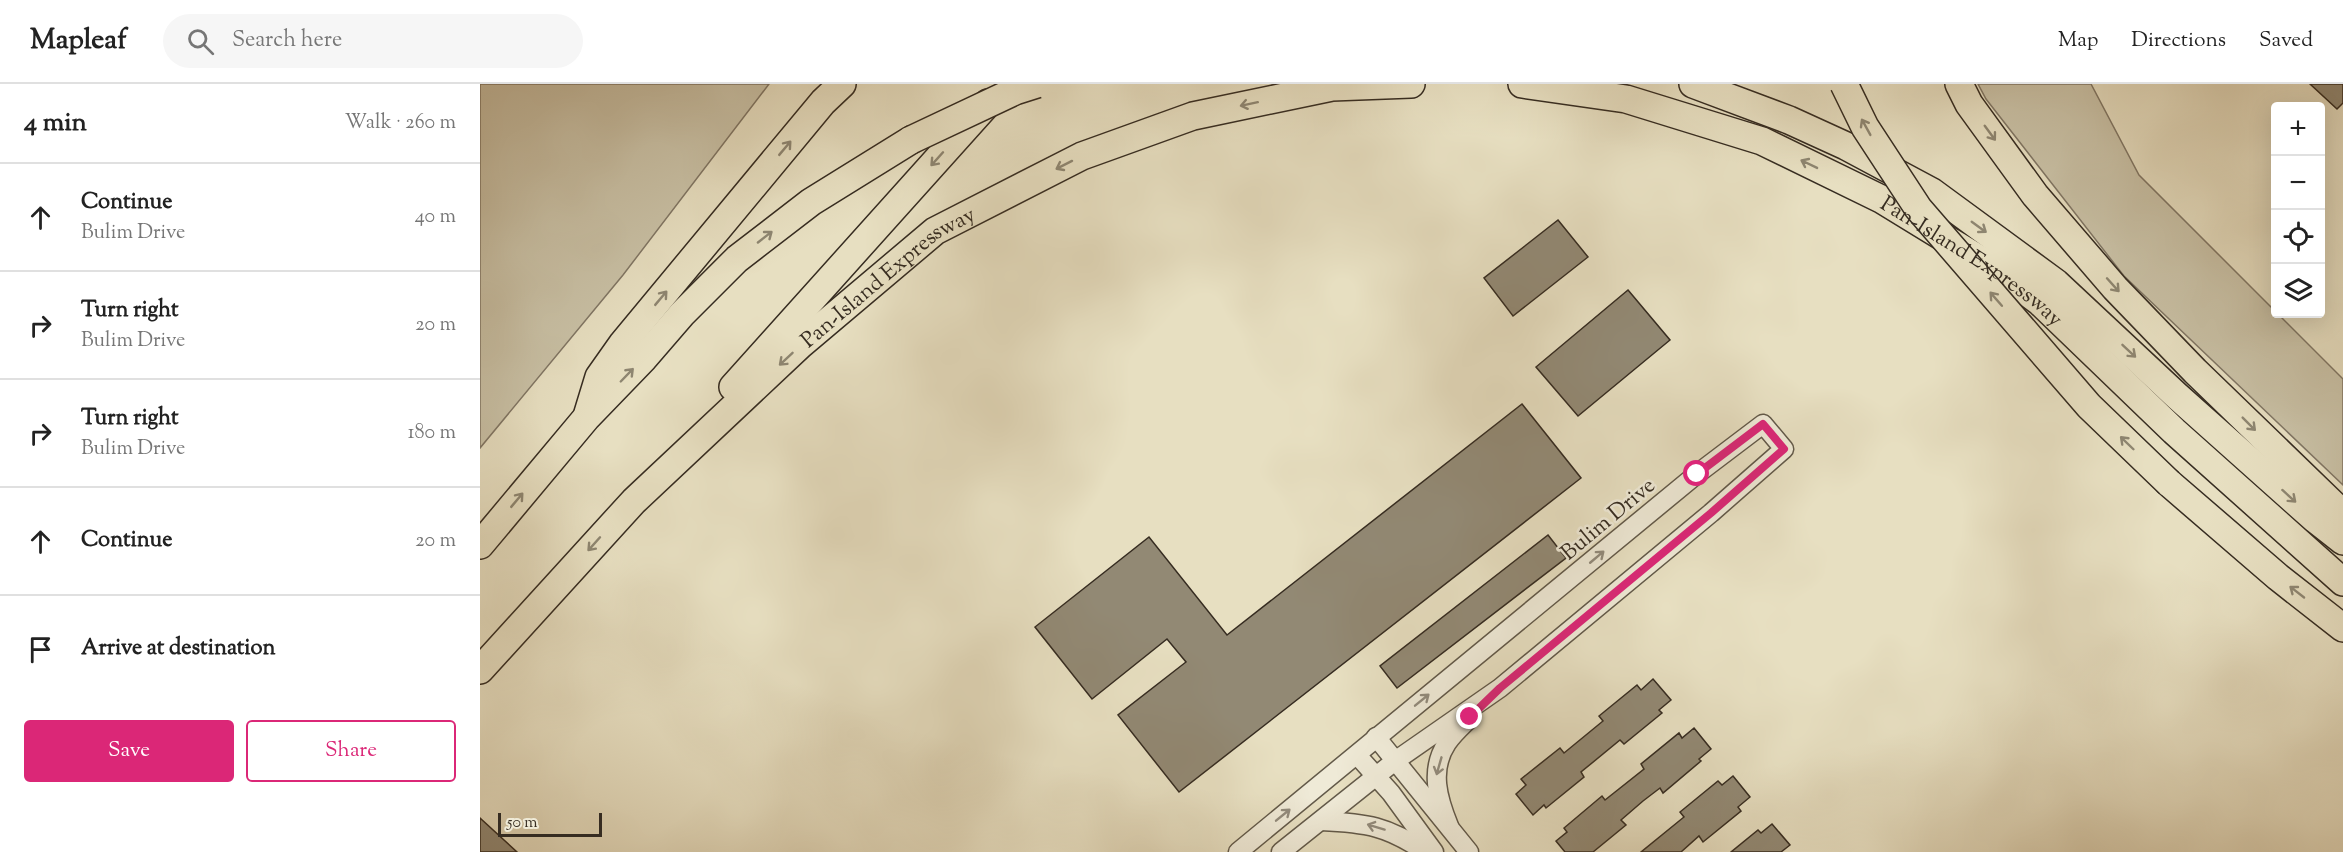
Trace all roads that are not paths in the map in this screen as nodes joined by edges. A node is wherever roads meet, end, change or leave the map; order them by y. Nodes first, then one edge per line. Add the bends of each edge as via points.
1 (842, 84) edge
2 (1004, 84) edge
3 (1037, 84) edge
4 (1410, 84) edge
5 (1522, 84) edge
6 (1693, 84) edge
7 (1844, 84) edge
8 (1959, 84) edge
9 (587, 417) junction
10 (634, 501) junction
11 (2343, 514) edge
12 (2343, 541) edge
13 (480, 545) edge
14 (2343, 582) edge
15 (2343, 628) edge
16 (480, 670) edge
17 (1500, 688) junction
18 (1377, 737) junction
19 (1357, 754) junction
20 (1395, 761) junction
21 (1376, 777) junction
22 (1322, 821) junction
23 (1449, 826) junction
24 (1238, 852) edge
25 (1281, 852) edge
26 (1425, 852) edge
27 (1434, 852) edge
28 (1469, 852) edge

9 -> 1 highway via 599,377 623,343
2 -> 10 highway
9 -> 3 highway, bridge via 737,259 811,202 911,140
4 -> 10 highway, Pan-Island Expressway via 1332,87 1193,116 1083,156 935,231 800,345
14 -> 5 highway, Pan-Island Expressway via 2174,431 2040,302 1997,270 1890,205 1762,141 1626,99
6 -> 12 highway, Pan-Island Expressway via 1789,120 1932,192 2056,284
15 -> 7 highway, bridge via 2169,483 2089,406 1918,208 1865,127
8 -> 11 highway via 1969,104 2035,195 2115,288
13 -> 9 highway
10 -> 16 highway, Pan-Island Expressway
18 -> 17 street, Bulim Drive via 1763,424 1784,449
17 - 20 street, Bulim Drive
17 -> 23 street via 1446,744 1435,780
18 - 19 street, Bulim Drive
18 - 20 street
19 - 21 street
24 -> 19 street, Bulim Drive
20 - 21 street, Bulim Drive
20 - 23 street
21 - 22 street, Bulim Drive
21 - 27 street
22 - 25 street, Bulim Drive
26 -> 22 street via 1378,826
23 - 28 street

